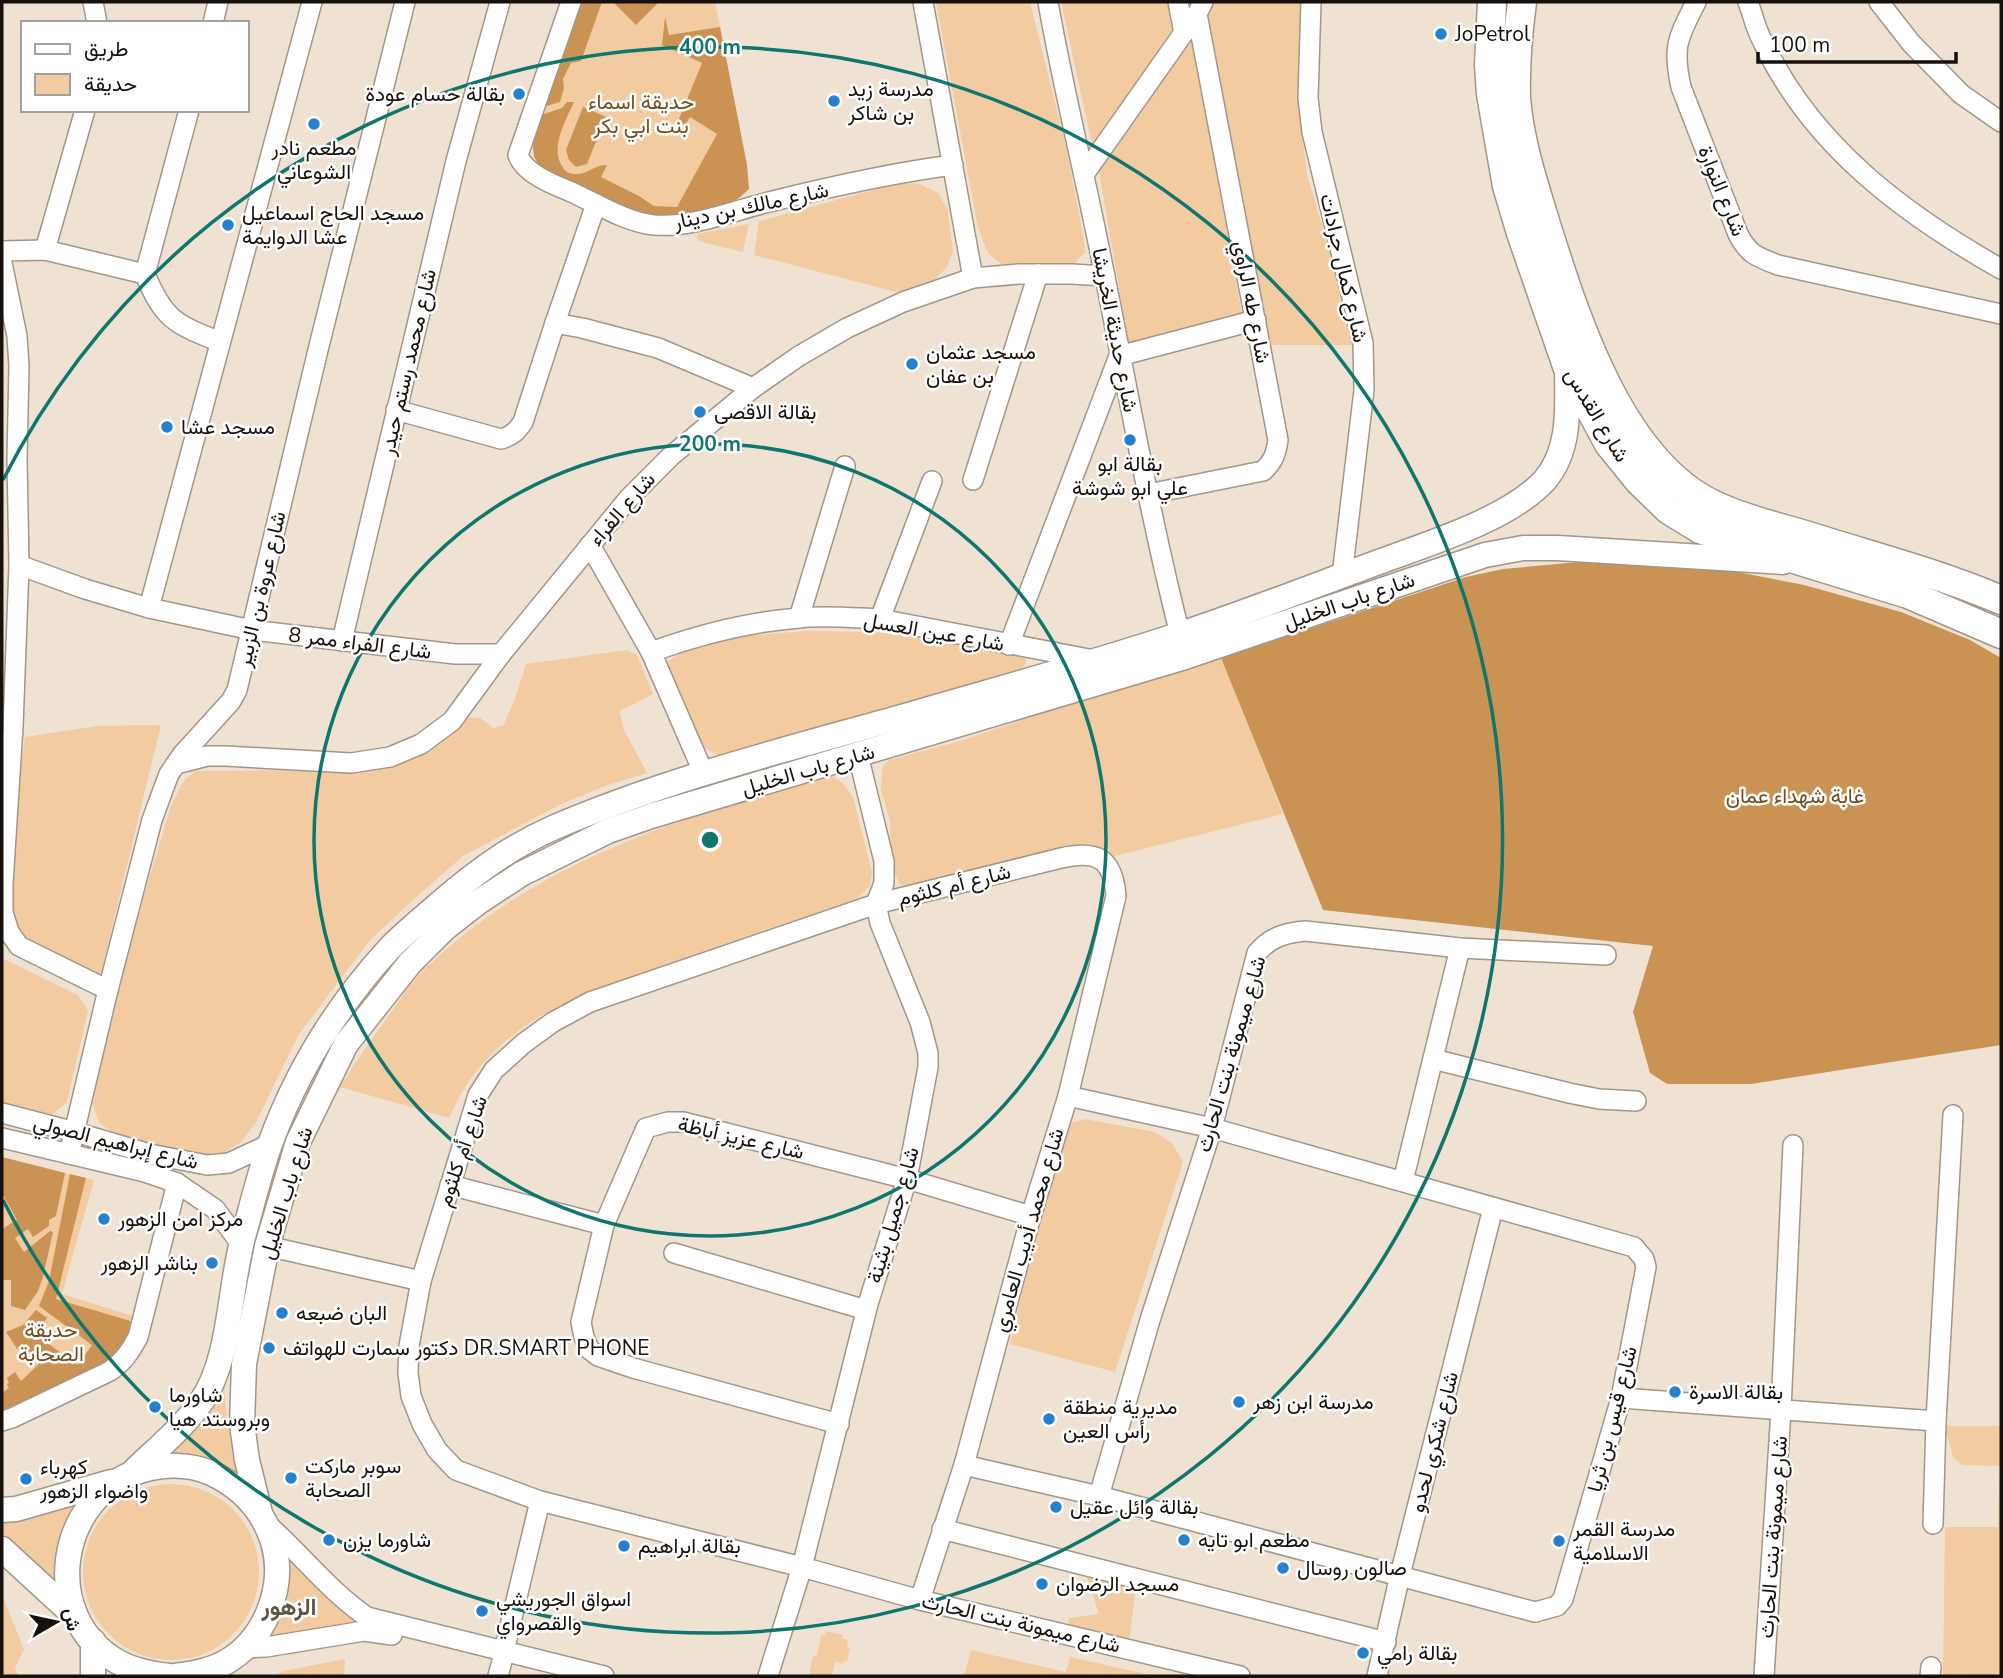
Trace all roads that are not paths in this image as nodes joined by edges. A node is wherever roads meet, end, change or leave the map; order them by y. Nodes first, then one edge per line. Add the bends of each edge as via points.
1 (93, 2) edge
2 (218, 2) edge
3 (312, 2) edge
4 (405, 2) edge
5 (500, 2) edge
6 (571, 2) edge
7 (923, 2) edge
8 (1048, 2) edge
9 (1178, 2) edge
10 (1311, 2) edge
11 (1492, 2) edge
12 (1522, 2) edge
13 (1696, 2) edge
14 (1748, 2) edge
15 (1880, 2) edge
16 (1200, 8) edge
17 (97, 21) edge
18 (213, 21) edge
19 (1184, 33) junction
20 (84, 112) edge
21 (188, 112) edge
22 (2001, 122) edge
23 (953, 165) junction
24 (1085, 173) junction
25 (596, 204) junction
26 (46, 250) junction
27 (2, 251) edge
28 (2, 262) edge
29 (2001, 269) edge
30 (145, 274) junction
31 (1038, 275) junction
32 (1105, 275) junction
33 (973, 278) junction
34 (2001, 314) edge
35 (1256, 320) junction
36 (555, 323) junction
37 (220, 342) junction
38 (1119, 356) junction
39 (1567, 366) junction
40 (752, 388) junction
41 (10, 397) edge
42 (396, 410) junction
43 (9, 459) edge
44 (845, 466) dead end
45 (973, 480) dead end
46 (932, 481) dead end
47 (1148, 494) junction
48 (590, 545) junction
49 (19, 565) junction
50 (1815, 565) junction
51 (1342, 576) junction
52 (2001, 600) edge
53 (149, 607) junction
54 (799, 618) junction
55 (880, 619) junction
56 (252, 630) junction
57 (2001, 634) edge
58 (341, 641) junction
59 (1009, 645) junction
60 (1182, 646) junction
61 (651, 652) junction
62 (501, 654) junction
63 (1094, 660) junction
64 (858, 755) junction
65 (176, 764) junction
66 (704, 774) junction
67 (1103, 859) joint
68 (876, 904) junction
69 (1460, 948) junction
70 (1606, 955) dead end
71 (108, 990) junction
72 (1433, 1059) junction
73 (1068, 1096) junction
74 (1636, 1101) dead end
75 (2, 1113) edge
76 (1953, 1115) dead end
77 (1212, 1128) junction
78 (75, 1132) junction
79 (2, 1138) edge
80 (270, 1144) junction
81 (1793, 1145) dead end
82 (69, 1154) junction
83 (906, 1179) junction
84 (1403, 1181) junction
85 (177, 1183) junction
86 (450, 1185) junction
87 (1493, 1208) junction
88 (1031, 1216) junction
89 (604, 1225) junction
90 (241, 1244) junction
91 (267, 1246) junction
92 (674, 1253) dead end
93 (421, 1281) junction
94 (866, 1310) junction
95 (1621, 1398) junction
96 (1781, 1410) junction
97 (2, 1420) edge
98 (1936, 1421) junction
99 (839, 1423) junction
100 (964, 1465) junction
101 (125, 1476) junction
102 (1099, 1496) junction
103 (540, 1500) junction
104 (2, 1510) edge
105 (263, 1518) junction
106 (1933, 1524) dead end
107 (942, 1529) junction
108 (2, 1549) edge
109 (802, 1567) junction
110 (1400, 1575) junction
111 (920, 1600) junction
112 (78, 1618) junction
113 (93, 1641) junction
114 (1386, 1642) junction
115 (228, 1662) edge
116 (501, 1663) edge
117 (93, 1676) edge
118 (169, 1676) edge
119 (175, 1676) edge
120 (564, 1676) edge
121 (604, 1676) edge
122 (768, 1676) edge
123 (1240, 1676) edge
124 (1377, 1676) edge
125 (1764, 1676) edge

1 - 17 street
2 - 18 street
3 - 37 street
4 - 56 street, شارع عروة بن الزبير
5 - 42 street, شارع محمد رستم حيدر
6 - 25 street, شارع مالك بن دينار via 518,155 528,169
7 - 23 street
8 - 24 street, شارع حديثة الخريشا
9 - 19 street
10 - 51 street, شارع كمال جرادات via 1308,98 1312,132 1363,343 1364,390
11 - 39 highway, شارع القدس via 1491,94 1507,186
12 - 52 highway, شارع القدس via 1516,98 1525,152 1570,302 1620,410 1644,443 1673,478 1713,505
13 - 34 street, شارع النوارة via 1678,41 1675,62 1745,248 1778,265
14 - 29 street via 1762,41 1790,91 1829,142 1883,191 1950,240
15 - 22 street via 1911,43 1961,94
16 - 19 street
16 - 35 street, شارع طه الراوي
19 - 24 street
20 - 26 street
21 - 30 street
23 - 25 street, شارع مالك بن دينار via 669,225 650,225
23 - 33 street
24 - 32 street, شارع حديثة الخريشا
25 - 36 street
26 - 27 street
26 - 30 street
28 - 41 street via 19,366
30 - 37 street via 164,311 175,321
31 - 32 street, شارع الفراء
31 - 33 street, شارع الفراء
31 - 45 street
32 - 38 street, شارع حديثة الخريشا
33 - 40 street, شارع الفراء via 903,302 847,328
35 - 38 street
35 - 47 street, شارع طه الراوي via 1278,440 1271,464 1263,471
36 - 40 street via 658,348
36 - 42 street via 523,422 510,436 501,439
37 - 53 street
38 - 47 street, شارع حديثة الخريشا
38 - 59 street
39 - 50 highway, شارع القدس via 1609,444 1669,510 1710,533
39 - 51 main road, شارع باب الخليل via 1564,443 1542,483 1521,502 1475,525
40 - 48 street, شارع الفراء via 671,456
41 - 43 street
42 - 58 street, شارع محمد رستم حيدر
43 - 49 street
44 - 54 street
46 - 55 street
47 - 60 street, شارع حديثة الخريشا
48 - 61 street
48 - 62 street, شارع الفراء
49 - 53 street, شارع الفراء ممر 8
49 - 71 street via 3,912 19,946
50 - 57 highway, شارع القدس via 1908,594
50 - 60 main road, شارع باب الخليل via 1523,548 1485,555
51 - 60 main road, شارع باب الخليل
53 - 56 street, شارع الفراء ممر 8
54 - 55 street, شارع عين العسل
54 - 61 street, شارع عين العسل via 708,633
55 - 59 street, شارع عين العسل
56 - 58 street, شارع الفراء ممر 8
56 - 65 street, شارع عروة بن الزبير via 234,696
58 - 62 street, شارع الفراء ممر 8 via 455,654
59 - 63 street, شارع عين العسل
60 - 63 main road, شارع باب الخليل
60 - 64 main road, شارع باب الخليل
61 - 66 street
62 - 65 street, شارع الفراء via 452,721 421,744 390,757 351,763 207,756
63 - 66 main road, شارع باب الخليل
64 - 68 street, شارع جميل بثينة via 884,861 884,883
64 - 91 main road, شارع باب الخليل via 608,831 521,874 445,928 410,963 346,1044 298,1142
65 - 71 street, شارع عروة بن الزبير via 152,820
66 - 80 main road, شارع باب الخليل via 548,830 475,873 391,946 356,987 326,1029
67 - 68 street, شارع أم كلثوم via 1076,855
67 - 73 street, شارع محمد أديب العامري via 1115,880 1116,896
68 - 83 street, شارع جميل بثينة via 928,1053
68 - 86 street, شارع أم كلثوم via 590,1002 553,1022 494,1070 478,1096
69 - 70 street, شارع ميمونة بنت الحارث
69 - 72 street
69 - 77 street, شارع ميمونة بنت الحارث via 1305,931 1277,936 1264,944 1257,953
71 - 78 street, شارع عروة بن الزبير
72 - 74 street via 1579,1095
72 - 84 street
73 - 77 street, شارع قيس بن ثريا
73 - 88 street, شارع محمد أديب العامري
75 - 78 street, شارع إبراهيم الصولي
76 - 98 street
77 - 84 street, شارع قيس بن ثريا
77 - 102 street, شارع ميمونة بنت الحارث
78 - 80 street, شارع إبراهيم الصولي via 150,1154 207,1164 229,1163
78 - 82 street, شارع عروة بن الزبير
79 - 82 street, شارع إبراهيم الصولي
80 - 90 main road, شارع باب الخليل
81 - 96 street, شارع ميمونة بنت الحارث
82 - 85 street, شارع إبراهيم الصولي
83 - 88 street, شارع عزيز أباظة
83 - 89 street, شارع عزيز أباظة via 684,1122 668,1122 646,1128
83 - 94 street, شارع جميل بثينة
84 - 87 street, شارع قيس بن ثريا
85 - 90 street, شارع إبراهيم الصولي via 215,1209
85 - 97 street via 131,1351 110,1371
86 - 89 street
86 - 93 street, شارع أم كلثوم
87 - 95 street, شارع قيس بن ثريا via 1640,1252 1646,1267
87 - 110 street, شارع شكري لحدو
88 - 100 street, شارع محمد أديب العامري
89 - 99 street, شارع عزيز أباظة via 581,1322 589,1349 633,1368
90 - 101 main road, شارع باب الخليل via 217,1371 187,1419
91 - 93 street
91 - 105 main road, شارع باب الخليل via 242,1391 247,1460
92 - 94 street
93 - 103 street, شارع أم كلثوم via 408,1373 422,1424 437,1450 456,1469
94 - 99 street, شارع جميل بثينة
95 - 96 street
95 - 110 street, شارع قيس بن ثريا via 1563,1600 1556,1606 1535,1612
96 - 98 street
96 - 125 street, شارع ميمونة بنت الحارث
98 - 106 street
99 - 109 street, شارع جميل بثينة
100 - 102 street, شارع قيس بن ثريا
100 - 107 street, شارع محمد أديب العامري
101 - 104 main road
101 - 105 main road via 155,1466 203,1470 244,1494
101 - 112 main road, شارع باب الخليل via 98,1496 81,1517 71,1541 69,1594
102 - 110 street, شارع قيس بن ثريا
103 - 109 street, شارع أم كلثوم
103 - 116 street
105 - 115 main road, شارع باب الخليل via 274,1544 276,1589 259,1631
105 - 116 street via 329,1587 367,1617
107 - 111 street, شارع محمد أديب العامري
107 - 114 street
108 - 112 main road
109 - 111 street, شارع ميمونة بنت الحارث
109 - 122 street, شارع جميل بثينة
110 - 114 street, شارع شكري لحدو
111 - 123 street, شارع ميمونة بنت الحارث
112 - 113 main road
113 - 117 main road
113 - 118 main road via 117,1661 145,1673
114 - 124 street, شارع شكري لحدو
115 - 116 street via 266,1647 364,1631
115 - 119 main road
116 - 120 street
116 - 121 street

